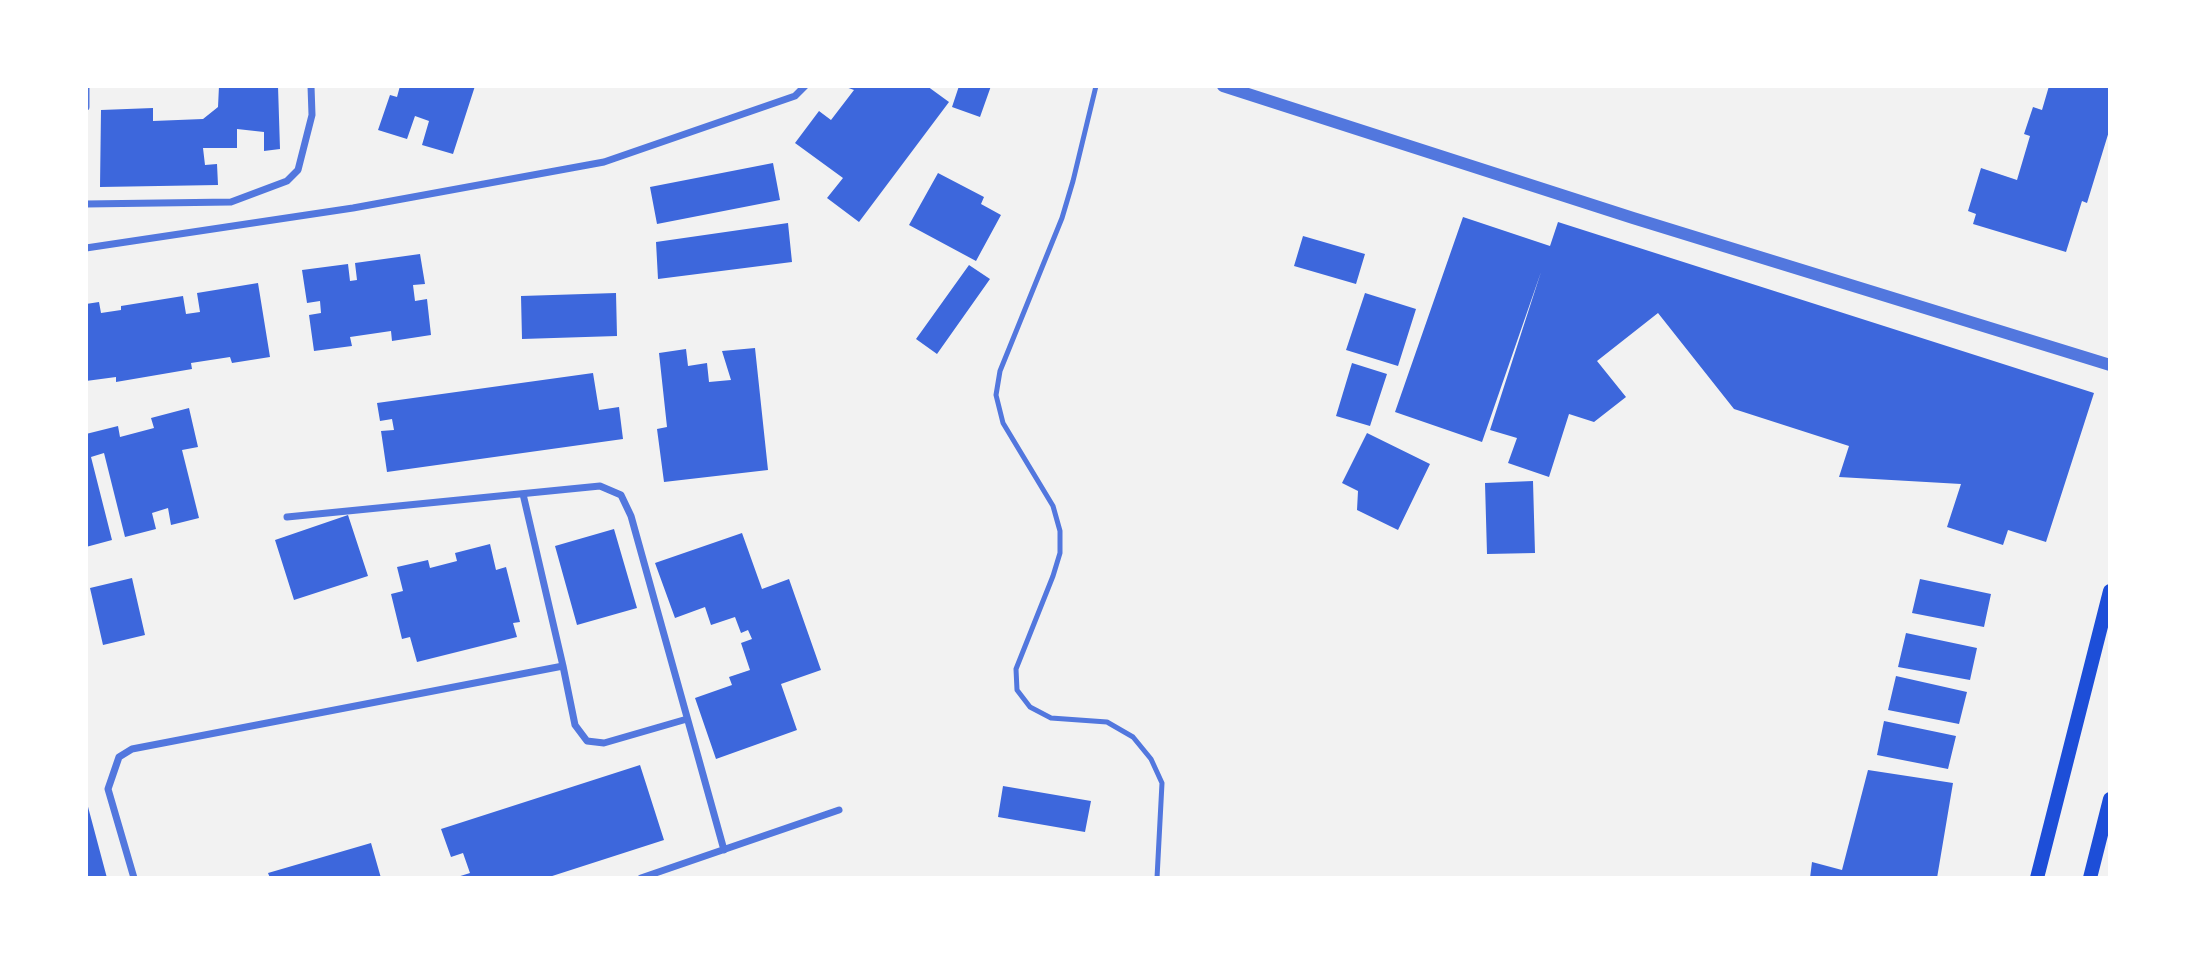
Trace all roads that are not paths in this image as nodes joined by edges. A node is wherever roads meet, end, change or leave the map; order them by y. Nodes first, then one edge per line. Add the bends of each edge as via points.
1 (86, 86) edge
2 (311, 86) edge
3 (805, 86) edge
4 (1096, 86) edge
5 (1223, 86) edge
6 (86, 107) edge
7 (86, 204) edge
8 (86, 247) edge
9 (2110, 365) edge
10 (523, 494) junction
11 (287, 517) dead end
12 (2110, 591) edge
13 (563, 666) junction
14 (687, 719) junction
15 (2110, 799) edge
16 (839, 810) dead end
17 (724, 849) junction
18 (134, 878) edge
19 (641, 878) edge
20 (1157, 878) edge
21 (2037, 878) edge
22 (2090, 878) edge

1 - 6 street
2 - 7 street via 312,115 298,170 287,181 230,202
3 - 8 street via 795,96 604,162 353,208
4 - 20 lane via 1062,218 1000,371 996,395 1003,423 1053,506 1060,531 1053,576 1016,669 1017,690 1030,707 1051,718 1107,722 1133,737 1151,758 1162,783
5 - 9 street
10 - 11 street
10 - 13 street
10 - 14 street via 600,486 621,495 631,516
12 - 21 main road
13 - 14 street via 575,725 587,741 604,743
13 - 18 street via 132,749 119,757 108,789
14 - 17 street
15 - 22 main road
16 - 17 street
17 - 19 street

